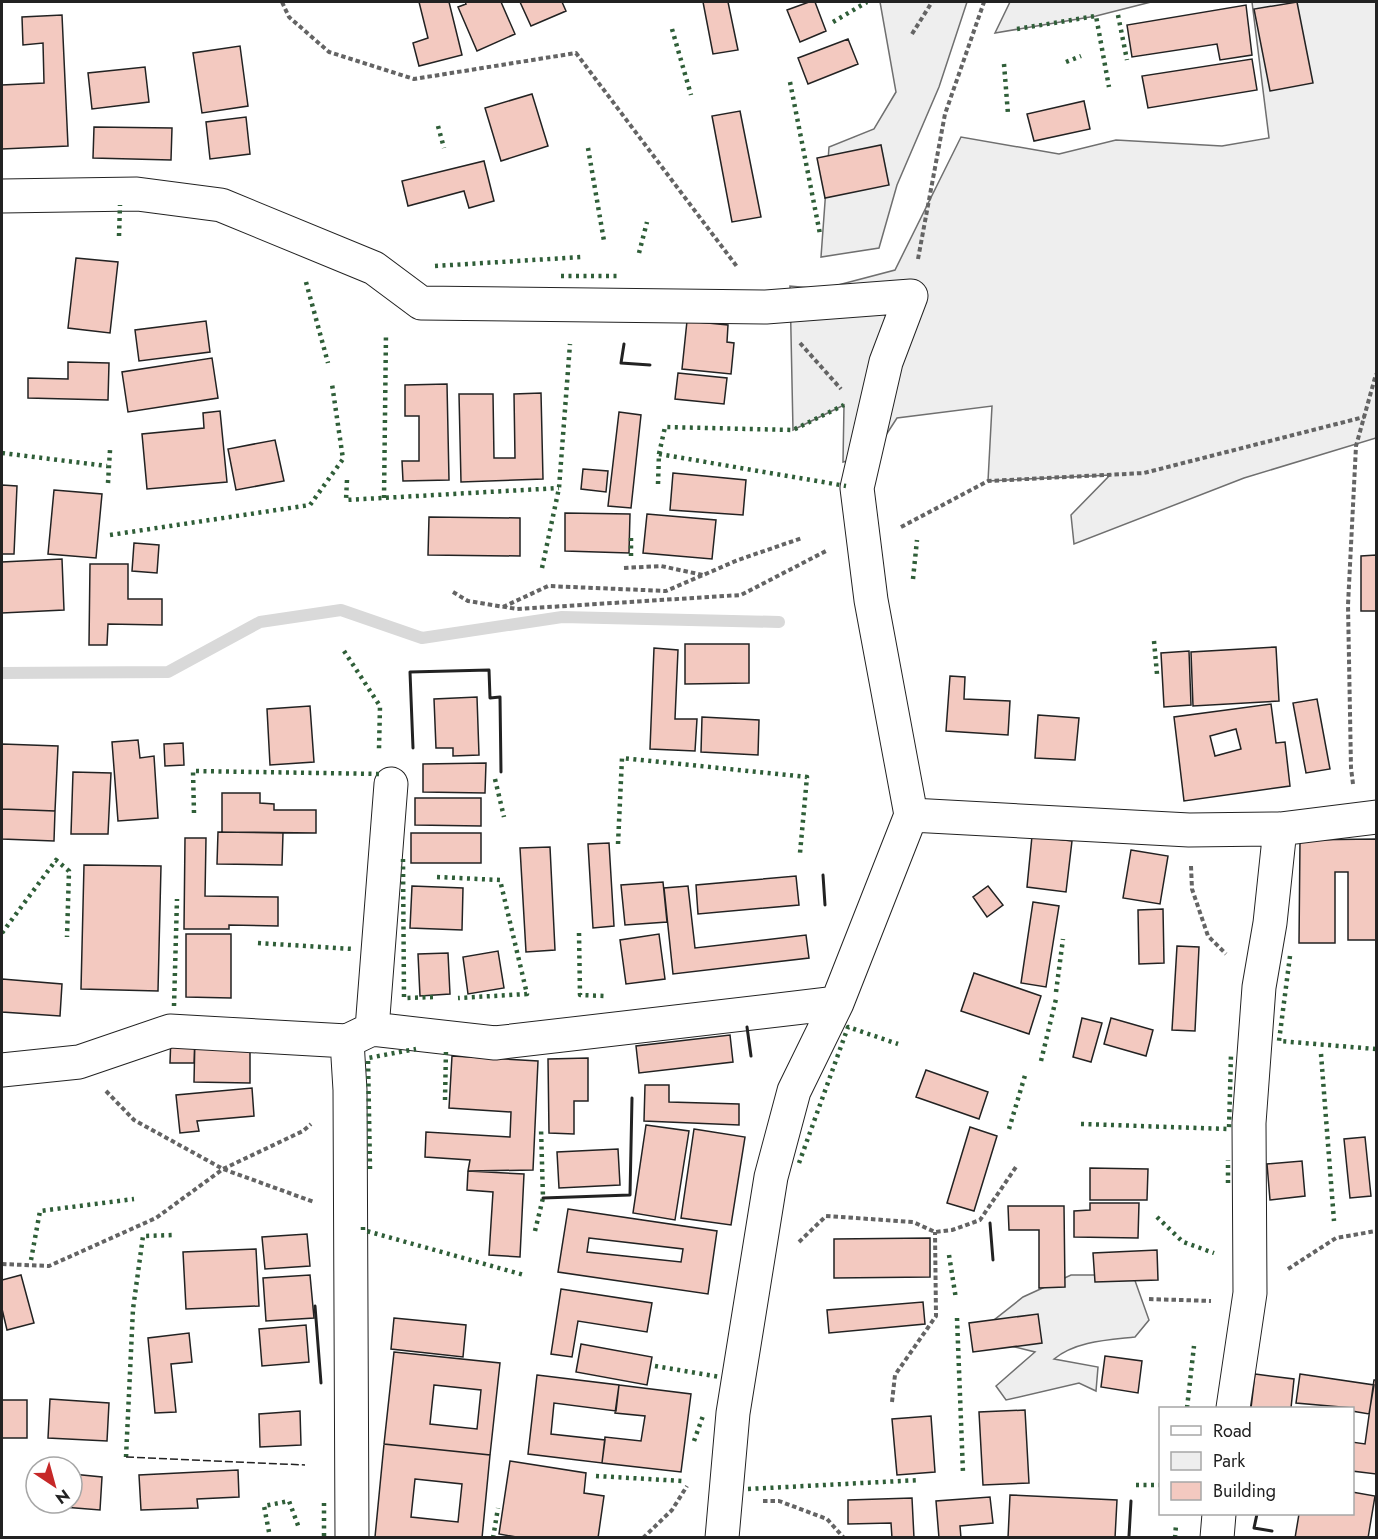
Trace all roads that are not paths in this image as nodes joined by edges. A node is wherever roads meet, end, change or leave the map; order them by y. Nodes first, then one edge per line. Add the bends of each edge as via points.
1 (2, 196) edge
2 (392, 784) dead end
3 (911, 815) junction
4 (1368, 819) edge
5 (1280, 829) junction
6 (837, 1004) junction
7 (359, 1035) junction
8 (2, 1070) edge
9 (1233, 1407) edge
10 (1219, 1515) edge
11 (352, 1538) edge
12 (722, 1538) edge
13 (1217, 1538) edge

1 - 3 street via 137,194 221,205 374,268 421,303 766,307 911,296 886,362 858,488 863,547
2 - 7 street
3 - 5 street via 1188,830
3 - 6 street
4 - 5 street
5 - 9 street via 1259,987 1249,1124 1250,1293
6 - 7 street via 495,1043
6 - 12 street via 794,1091 771,1177 733,1413
7 - 8 street via 170,1031 79,1062
7 - 11 street via 350,1090 348,1209
10 - 13 street

